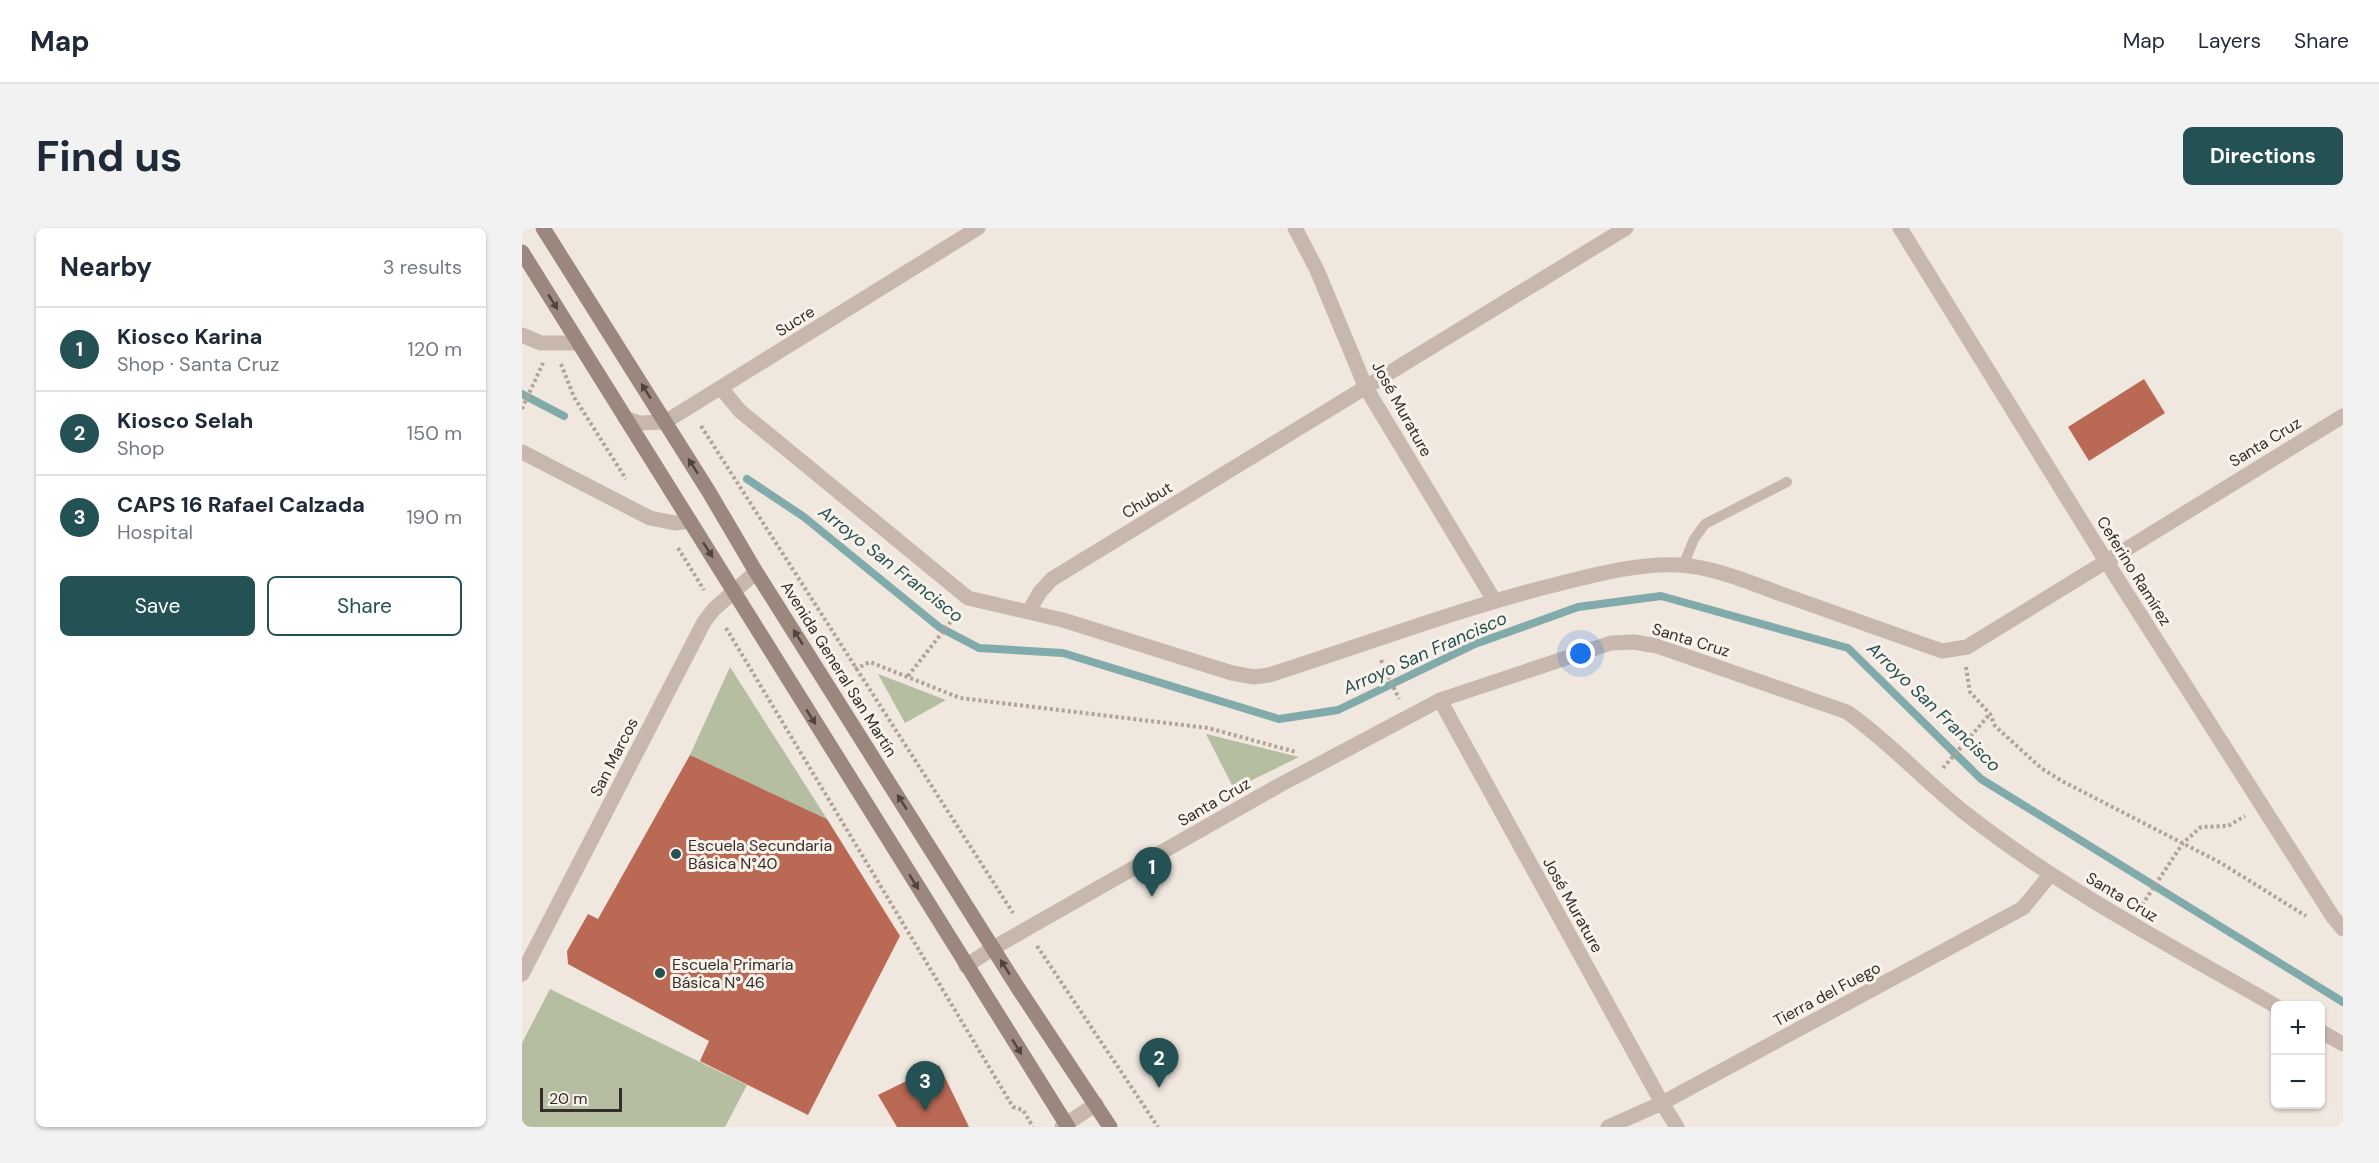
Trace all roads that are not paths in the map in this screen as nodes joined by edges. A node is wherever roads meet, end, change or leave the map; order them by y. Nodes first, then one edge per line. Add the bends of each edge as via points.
1 (543, 228) edge
2 (978, 228) edge
3 (1295, 228) edge
4 (1626, 228) edge
5 (1900, 228) edge
6 (522, 252) edge
7 (522, 335) edge
8 (579, 343) junction
9 (721, 388) junction
10 (1366, 388) junction
11 (2343, 416) edge
12 (665, 422) junction
13 (629, 425) junction
14 (522, 452) edge
15 (1787, 482) dead end
16 (690, 521) junction
17 (2106, 561) junction
18 (1683, 566) junction
19 (756, 572) junction
20 (734, 590) junction
21 (1494, 600) junction
22 (1029, 612) junction
23 (1440, 700) junction
24 (2050, 875) junction
25 (2343, 929) edge
26 (993, 948) junction
27 (966, 966) junction
28 (522, 974) edge
29 (2271, 1002) edge
30 (2325, 1034) edge
31 (2343, 1044) edge
32 (1662, 1103) junction
33 (1096, 1104) junction
34 (1065, 1126) edge
35 (1110, 1127) edge
36 (1608, 1127) edge
37 (1677, 1127) edge

12 -> 1 main road, Avenida General San Martín
2 - 9 street, Sucre
3 - 10 street, José Murature via 1317,270
4 - 10 street, Chubut
5 - 17 street, Ceferino Ramírez
6 -> 8 main road
7 - 8 street via 541,343
8 - 13 main road
9 - 12 street, Sucre
9 - 22 street via 740,411 954,588 968,598
10 - 21 street, José Murature
10 - 22 street, Chubut via 1052,579
11 - 17 street, Santa Cruz
12 - 13 street
19 -> 12 main road, Avenida General San Martín
13 - 16 main road
14 - 16 street via 650,518 663,522
15 - 18 lane via 1705,524
16 -> 20 main road
17 - 18 street, Santa Cruz via 1963,648 1942,651 1743,580
17 - 25 street, Ceferino Ramírez
18 - 21 street via 1643,566
19 - 20 street, San Marcos
26 -> 19 main road, Avenida General San Martín
20 -> 27 main road
20 - 28 street, San Marcos via 704,622
21 - 22 street via 1254,677
23 - 24 street, Santa Cruz via 1611,644 1657,646 1847,712 1968,815
23 - 26 street, Santa Cruz via 1278,786
23 - 32 street, José Murature
24 - 29 street, Santa Cruz
24 - 32 street, Tierra del Fuego via 2023,908
26 - 27 street, Santa Cruz
33 -> 26 main road, Avenida General San Martín
27 -> 34 main road
30 - 31 street
32 - 36 street, Tierra del Fuego
32 - 37 street, José Murature
33 - 34 street
33 - 35 main road, Avenida General San Martín

